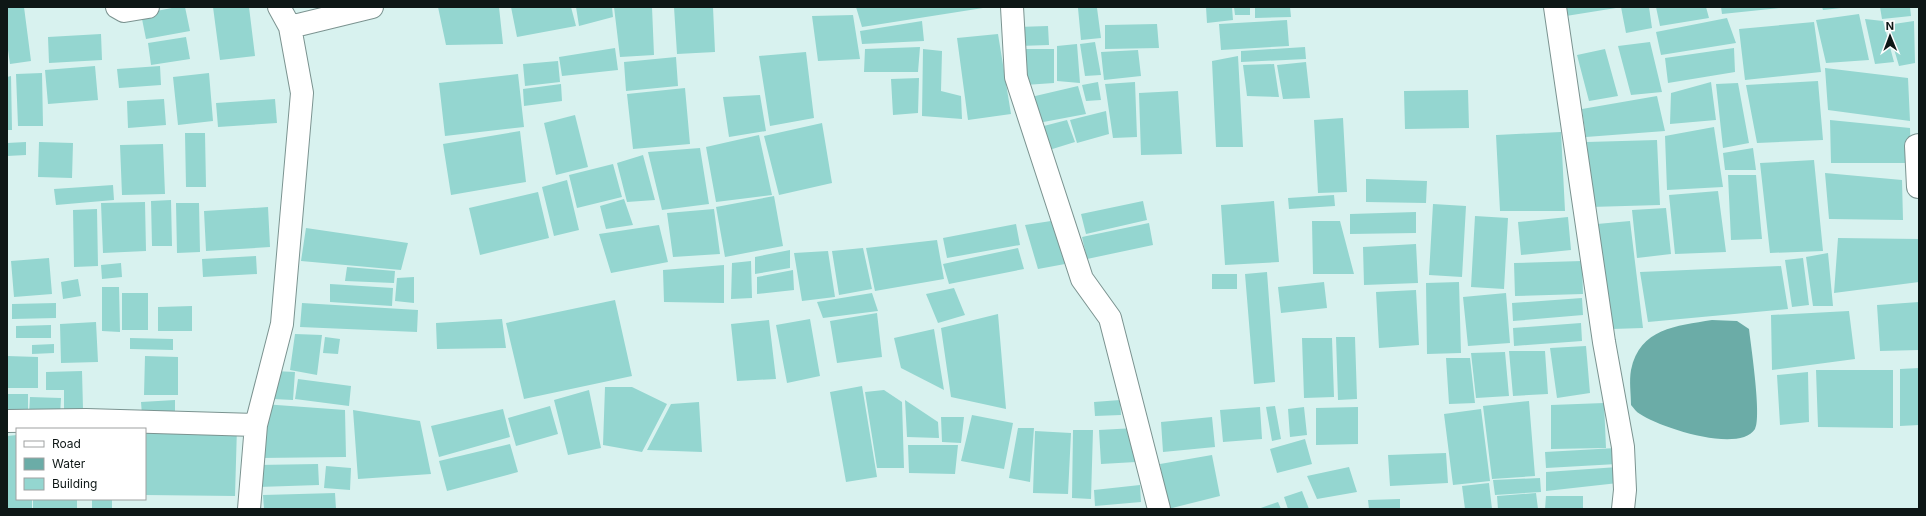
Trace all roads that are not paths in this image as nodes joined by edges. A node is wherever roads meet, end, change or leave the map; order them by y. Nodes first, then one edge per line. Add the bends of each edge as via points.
1 (117, 7) edge
2 (148, 7) edge
3 (279, 7) edge
4 (372, 7) edge
5 (1012, 7) edge
6 (1555, 7) edge
7 (290, 26) junction
8 (1919, 145) edge
9 (1919, 187) edge
10 (7, 421) edge
11 (256, 425) junction
12 (249, 509) edge
13 (1159, 509) edge
14 (1623, 509) edge

1 - 2 street via 124,10
3 - 7 street
4 - 7 street
5 - 13 street via 1016,77 1082,279 1110,318
6 - 14 street via 1604,342 1623,447
7 - 11 street via 302,93 282,324
8 - 9 street via 1916,146
10 - 11 street via 86,420
11 - 12 street

